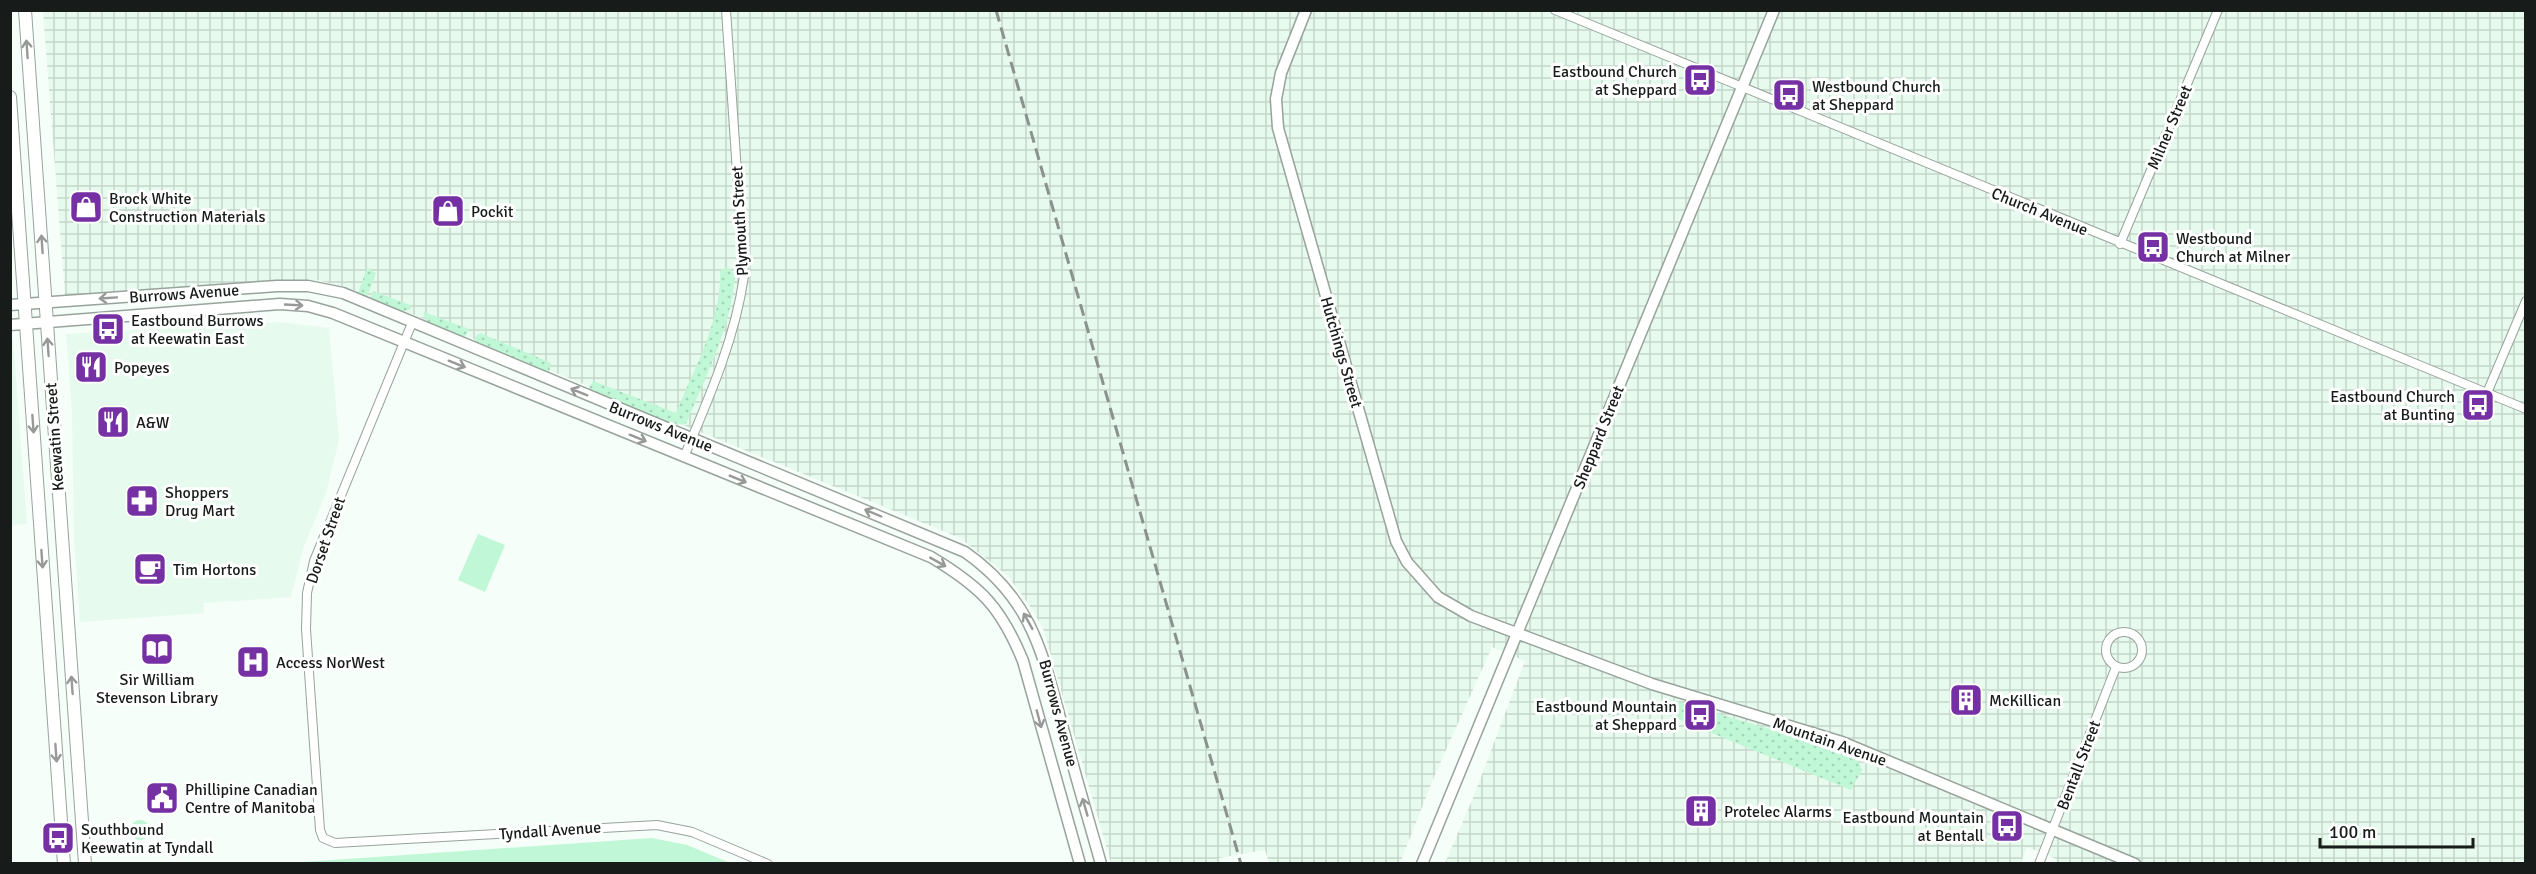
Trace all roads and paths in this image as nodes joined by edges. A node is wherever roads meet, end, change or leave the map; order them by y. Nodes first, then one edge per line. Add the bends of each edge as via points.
1 (25, 10) edge
2 (726, 10) edge
3 (1306, 10) edge
4 (1555, 10) edge
5 (1774, 10) edge
6 (2218, 10) edge
7 (1742, 87) junction
8 (10, 97) edge
9 (2120, 244) junction
10 (213, 291) junction
11 (2526, 301) edge
12 (46, 302) junction
13 (26, 304) junction
14 (10, 305) edge
15 (214, 309) junction
16 (46, 322) junction
17 (412, 323) junction
18 (26, 324) junction
19 (10, 325) edge
20 (403, 341) junction
21 (2487, 393) junction
22 (2526, 409) edge
23 (692, 438) junction
24 (684, 457) junction
25 (1519, 635) junction
26 (2116, 666) junction
27 (2053, 830) junction
28 (325, 840) joint
29 (83, 863) edge
30 (64, 864) edge
31 (768, 864) edge
32 (1080, 864) edge
33 (1101, 864) edge
34 (1422, 864) edge
35 (2039, 864) edge
36 (2136, 864) edge

12 -> 1 main road, Keewatin Street
2 - 23 street, Plymouth Street via 744,276 730,340
3 - 25 street, Hutchings Street via 1281,73 1276,99 1278,128 1396,541 1411,567 1438,597 1471,616
4 - 7 street, Church Avenue
5 - 7 street, Sheppard Street
6 - 9 street, Milner Street
7 - 9 street, Church Avenue
7 - 25 street, Sheppard Street
8 - 13 main road, Keewatin Street
9 - 21 street, Church Avenue
10 -> 12 street, Burrows Avenue
10 - 15 street
10 - 17 street, Burrows Avenue via 308,286 343,293
11 - 21 street
12 - 13 street, Burrows Avenue
12 - 16 main road, Keewatin Street
13 - 14 street, Burrows Avenue
13 - 18 main road, Keewatin Street
15 - 16 street, Burrows Avenue
15 -> 20 street, Burrows Avenue via 308,306
16 - 18 street, Burrows Avenue
29 -> 16 main road, Keewatin Street
17 - 20 street, Dorset Street
23 -> 17 street, Burrows Avenue
18 - 19 street, Burrows Avenue
18 -> 30 main road, Keewatin Street
20 -> 24 street, Burrows Avenue
20 - 28 street, Dorset Street via 314,561 307,593 312,723 320,830
21 - 22 street, Church Avenue
23 - 24 street, Plymouth Street
33 -> 23 street, Burrows Avenue via 1040,645 1021,608 987,568 941,541
24 -> 32 street, Burrows Avenue via 931,557 975,586 990,601 1023,661
25 - 27 street, Mountain Avenue via 1652,684 1842,742
25 - 34 street, Sheppard Street
26 - 26 street via 2132,666 2140,658 2141,645 2132,634 2118,633 2108,642 2107,657
26 - 27 street, Bentall Street
27 - 35 street, Bentall Street
27 - 36 street, Mountain Avenue
28 - 31 street, Tyndall Avenue via 335,843 657,825 692,832

